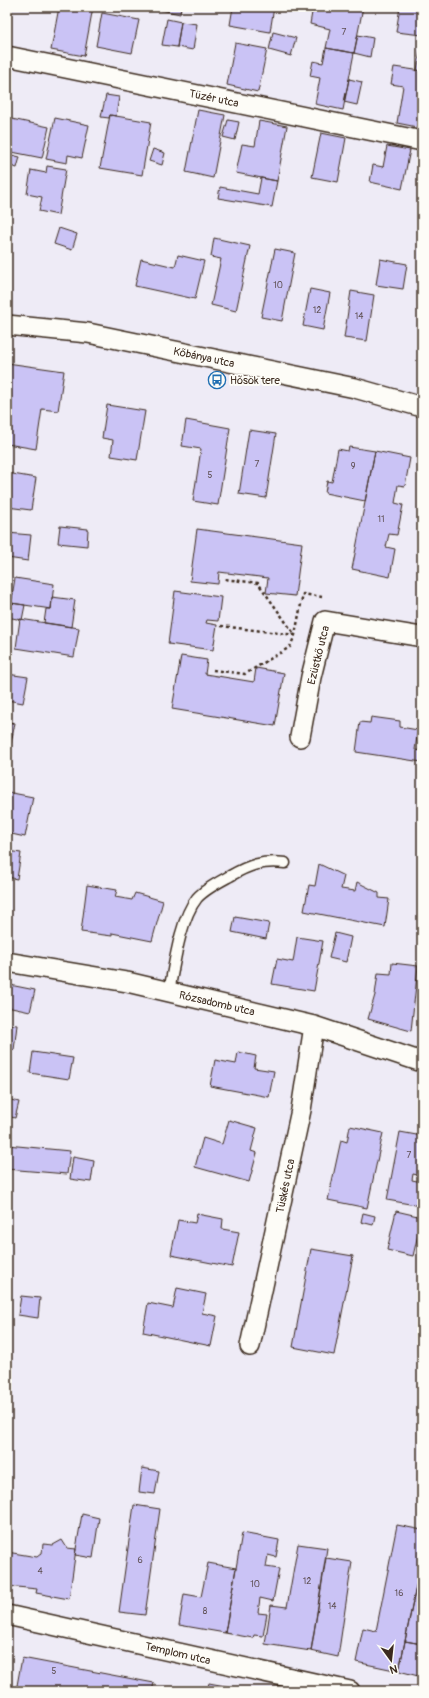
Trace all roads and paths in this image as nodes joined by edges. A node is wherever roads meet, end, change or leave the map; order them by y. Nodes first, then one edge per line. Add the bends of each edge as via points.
1 (7, 56) edge
2 (422, 141) edge
3 (7, 326) edge
4 (422, 407) edge
5 (224, 579) dead end
6 (322, 597) dead end
7 (221, 626) dead end
8 (295, 635) junction
9 (422, 637) edge
10 (212, 670) dead end
11 (300, 737) dead end
12 (285, 863) dead end
13 (7, 962) edge
14 (169, 992) junction
15 (314, 1026) junction
16 (422, 1062) edge
17 (250, 1346) dead end
18 (7, 1614) edge
19 (350, 1691) edge

1 - 2 street, Tüzér utca
3 - 4 street, Kőbánya utca via 96,334 355,388
5 - 8 path via 258,583
6 - 8 path via 303,594
7 - 8 path
8 - 10 path via 290,647 244,674
9 - 11 street, Ezüstkő utca via 325,621
12 - 14 lane via 274,861 244,868 198,898 185,924
13 - 14 street, Rózsadomb utca via 127,982
14 - 15 street, Rózsadomb utca
15 - 16 street, Rózsadomb utca
15 - 17 street, Tüskés utca via 301,1110
18 - 19 street, Templom utca

